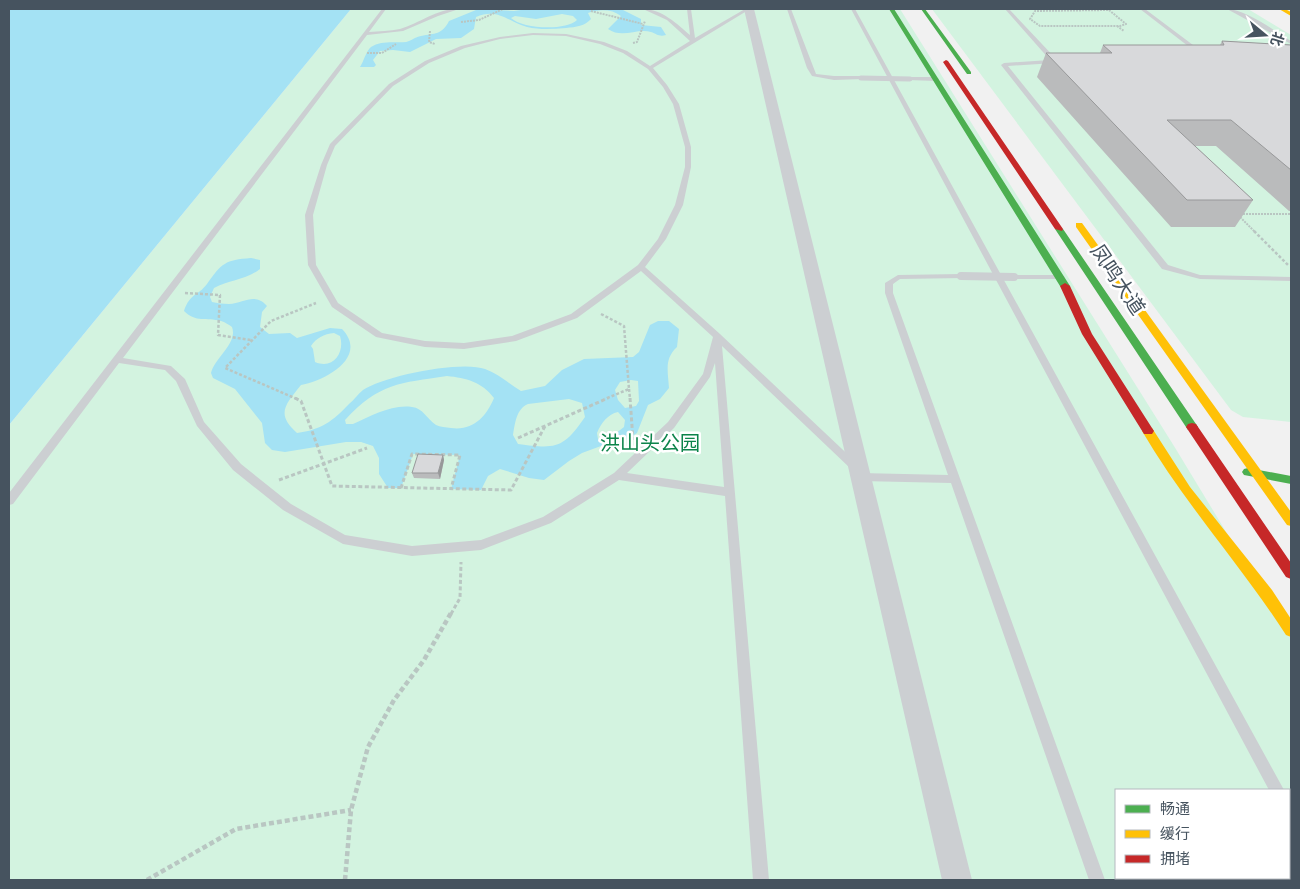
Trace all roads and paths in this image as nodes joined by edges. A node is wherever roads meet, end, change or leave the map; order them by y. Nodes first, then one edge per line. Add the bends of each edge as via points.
1 (384, 9) edge
2 (457, 9) edge
3 (503, 9) edge
4 (601, 9) edge
5 (645, 9) edge
6 (690, 9) edge
7 (748, 9) edge
8 (789, 9) edge
9 (853, 9) edge
10 (891, 9) edge
11 (910, 9) edge
12 (923, 9) edge
13 (1007, 9) edge
14 (1109, 9) edge
15 (1142, 9) edge
16 (1228, 9) edge
17 (1282, 9) edge
18 (591, 11) dead end
19 (1291, 14) edge
20 (605, 15) junction
21 (661, 15) junction
22 (456, 23) dead end
23 (644, 24) junction
24 (1117, 26) junction
25 (430, 27) dead end
26 (1124, 31) dead end
27 (365, 34) junction
28 (693, 41) junction
29 (1291, 44) edge
30 (616, 49) junction
31 (453, 51) junction
32 (1209, 54) edge
33 (1054, 60) junction
34 (1062, 60) edge
35 (650, 68) junction
36 (936, 78) junction
37 (975, 81) dead end
38 (1291, 214) edge
39 (1074, 218) dead end
40 (641, 267) junction
41 (1291, 268) edge
42 (1061, 277) junction
43 (1291, 279) edge
44 (168, 292) junction
45 (331, 298) junction
46 (587, 306) junction
47 (716, 336) junction
48 (252, 340) junction
49 (116, 360) junction
50 (629, 389) junction
51 (545, 426) junction
52 (518, 438) dead end
53 (367, 448) dead end
54 (635, 460) junction
55 (323, 464) junction
56 (1231, 469) junction
57 (860, 473) junction
58 (1259, 475) junction
59 (618, 476) junction
60 (955, 479) junction
61 (1291, 480) edge
62 (262, 487) junction
63 (401, 488) junction
64 (451, 489) junction
65 (1237, 491) junction
66 (729, 492) junction
67 (1277, 500) junction
68 (9, 501) edge
69 (1291, 503) edge
70 (1291, 521) edge
71 (461, 546) junction
72 (1291, 573) edge
73 (1291, 631) edge
74 (1276, 789) edge
75 (351, 810) junction
76 (147, 880) edge
77 (345, 880) edge
78 (761, 880) edge
79 (957, 880) edge
80 (1097, 880) edge

1 - 27 lane
2 - 27 lane via 401,30
3 - 22 path via 479,20
4 - 20 path
5 - 21 lane
6 - 28 lane
7 - 28 lane
7 - 57 street
8 - 36 lane, bridge via 814,75 834,78
9 - 74 lane
10 - 36 main road
11 - 56 main road, 凤鸣大道
12 - 37 main road
13 - 33 lane
14 - 24 path via 1126,24
14 - 24 path via 1035,12 1030,20 1040,26
15 - 32 lane via 1200,54
16 - 29 lane
17 - 19 main road
18 - 20 path
20 - 23 path
21 - 23 path via 646,18
21 - 28 lane
23 - 30 path via 636,42
24 - 26 path
25 - 31 path via 430,42
27 - 44 lane
28 - 35 lane
30 - 31 lane via 566,35 533,34 500,38
30 - 35 lane
31 - 45 lane via 427,62 391,84 332,145 309,215 312,265
33 - 34 lane
33 - 43 lane via 1004,65 1165,267 1200,278
35 - 40 lane via 676,104 688,147 688,167 679,205 662,239
36 - 42 main road
38 - 41 path via 1237,214
39 - 58 main road, 凤鸣大道
40 - 46 lane
40 - 47 lane
42 - 60 lane, bridge via 898,277 889,283 889,293
42 - 73 main road via 1087,334 1186,490 1267,594
44 - 48 path via 220,295 218,335
44 - 49 lane
45 - 46 lane via 335,305 379,334 424,344 464,346 513,339 574,316
45 - 48 path via 271,321
46 - 50 path via 624,326
47 - 54 lane via 707,375 672,425
47 - 57 lane
47 - 66 lane
48 - 55 path via 225,368 301,401
49 - 62 lane via 168,368 180,378 200,424 237,467
49 - 68 lane
50 - 51 path
50 - 54 path
51 - 52 path
51 - 64 path via 512,490
53 - 55 path
54 - 59 lane
55 - 62 path
55 - 63 path via 332,486
56 - 58 main road
56 - 65 main road, 凤鸣大道
57 - 60 lane
57 - 79 street
58 - 61 main road
58 - 67 main road, 凤鸣大道
59 - 66 lane
59 - 71 lane via 547,520 481,545
60 - 80 lane
62 - 71 lane via 287,506 344,539 412,551
63 - 64 path
63 - 64 path via 412,454 460,455
65 - 67 main road
65 - 72 main road, 凤鸣大道
66 - 78 lane
67 - 69 main road
67 - 70 main road, 凤鸣大道
71 - 75 path via 460,598 424,660 394,700 368,747
75 - 76 path via 236,829
75 - 77 path

